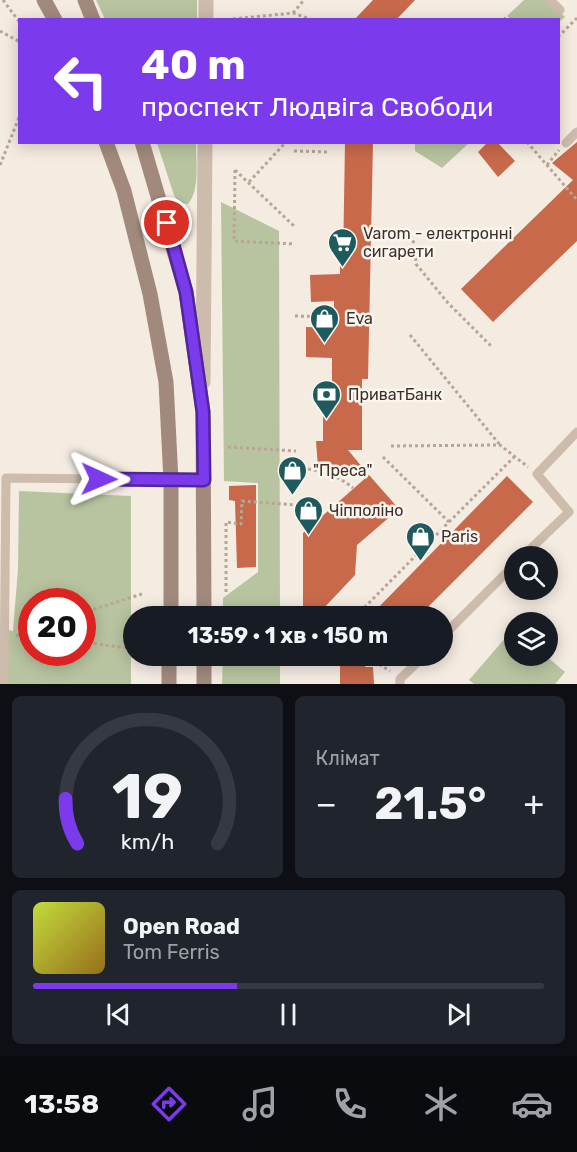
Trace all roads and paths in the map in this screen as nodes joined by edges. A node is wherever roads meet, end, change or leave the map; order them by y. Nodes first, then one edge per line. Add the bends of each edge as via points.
1 (3, 0) edge
2 (44, 0) edge
3 (85, 0) edge
4 (206, 0) edge
5 (304, 0) edge
6 (550, 0) edge
7 (560, 10) dead end
8 (293, 13) junction
9 (54, 18) edge
10 (92, 18) edge
11 (206, 18) edge
12 (249, 18) edge
13 (307, 18) edge
14 (577, 18) edge
15 (18, 21) edge
16 (0, 31) edge
17 (560, 35) edge
18 (18, 41) edge
19 (18, 120) edge
20 (577, 132) edge
21 (566, 143) joint
22 (107, 144) edge
23 (143, 144) edge
24 (205, 144) edge
25 (284, 144) edge
26 (529, 144) edge
27 (294, 150) dead end
28 (328, 152) dead end
29 (0, 165) edge
30 (547, 165) junction
31 (249, 182) junction
32 (577, 200) edge
33 (294, 226) dead end
34 (401, 229) dead end
35 (295, 244) dead end
36 (295, 316) dead end
37 (331, 316) dead end
38 (410, 335) dead end
39 (492, 347) dead end
40 (203, 412) junction
41 (577, 432) edge
42 (500, 445) junction
43 (391, 446) dead end
44 (228, 447) dead end
45 (296, 452) dead end
46 (382, 456) dead end
47 (514, 457) junction
48 (296, 468) dead end
49 (537, 474) junction
50 (3, 478) edge
51 (204, 480) junction
52 (171, 481) junction
53 (353, 488) dead end
54 (296, 505) dead end
55 (569, 512) junction
56 (577, 520) edge
57 (449, 522) junction
58 (534, 546) edge
59 (504, 575) edge
60 (226, 592) dead end
61 (142, 594) dead end
62 (171, 606) edge
63 (204, 606) edge
64 (366, 606) edge
65 (96, 609) edge
66 (453, 626) edge
67 (96, 644) edge
68 (123, 648) edge
69 (169, 666) edge
70 (204, 666) edge
71 (414, 666) edge
72 (4, 684) edge
73 (169, 684) edge
74 (204, 684) edge
75 (400, 684) edge

1 - 15 path
2 - 9 main road
3 - 10 main road
4 - 11 street
5 - 8 path
6 - 7 lane
8 - 12 path
8 - 13 path
14 - 17 path
16 - 18 path
19 - 29 path
20 - 21 lane
21 - 30 path
22 - 52 main road via 124,191 150,294 166,382
23 - 40 main road via 186,292
24 - 40 street
25 - 31 path
26 - 30 path
27 - 28 path
30 - 32 path
31 - 33 path
31 - 35 path via 236,170 234,241
34 - 39 path via 407,230 415,245 416,264
36 - 37 path
38 - 42 path
40 - 51 main road
41 - 49 lane
42 - 43 path
42 - 47 path
44 - 45 path
46 - 57 path
47 - 49 path
47 - 57 path
48 - 53 path via 342,478
49 - 55 lane
50 - 52 lane
50 - 72 lane
51 - 52 lane
51 - 63 main road
52 - 62 main road
54 - 60 path via 242,501 241,524 226,522
55 - 56 lane
55 - 58 lane
57 - 64 path
59 - 66 lane
61 - 65 path
67 - 68 path
69 - 73 main road
70 - 74 main road
71 - 75 lane via 400,679

